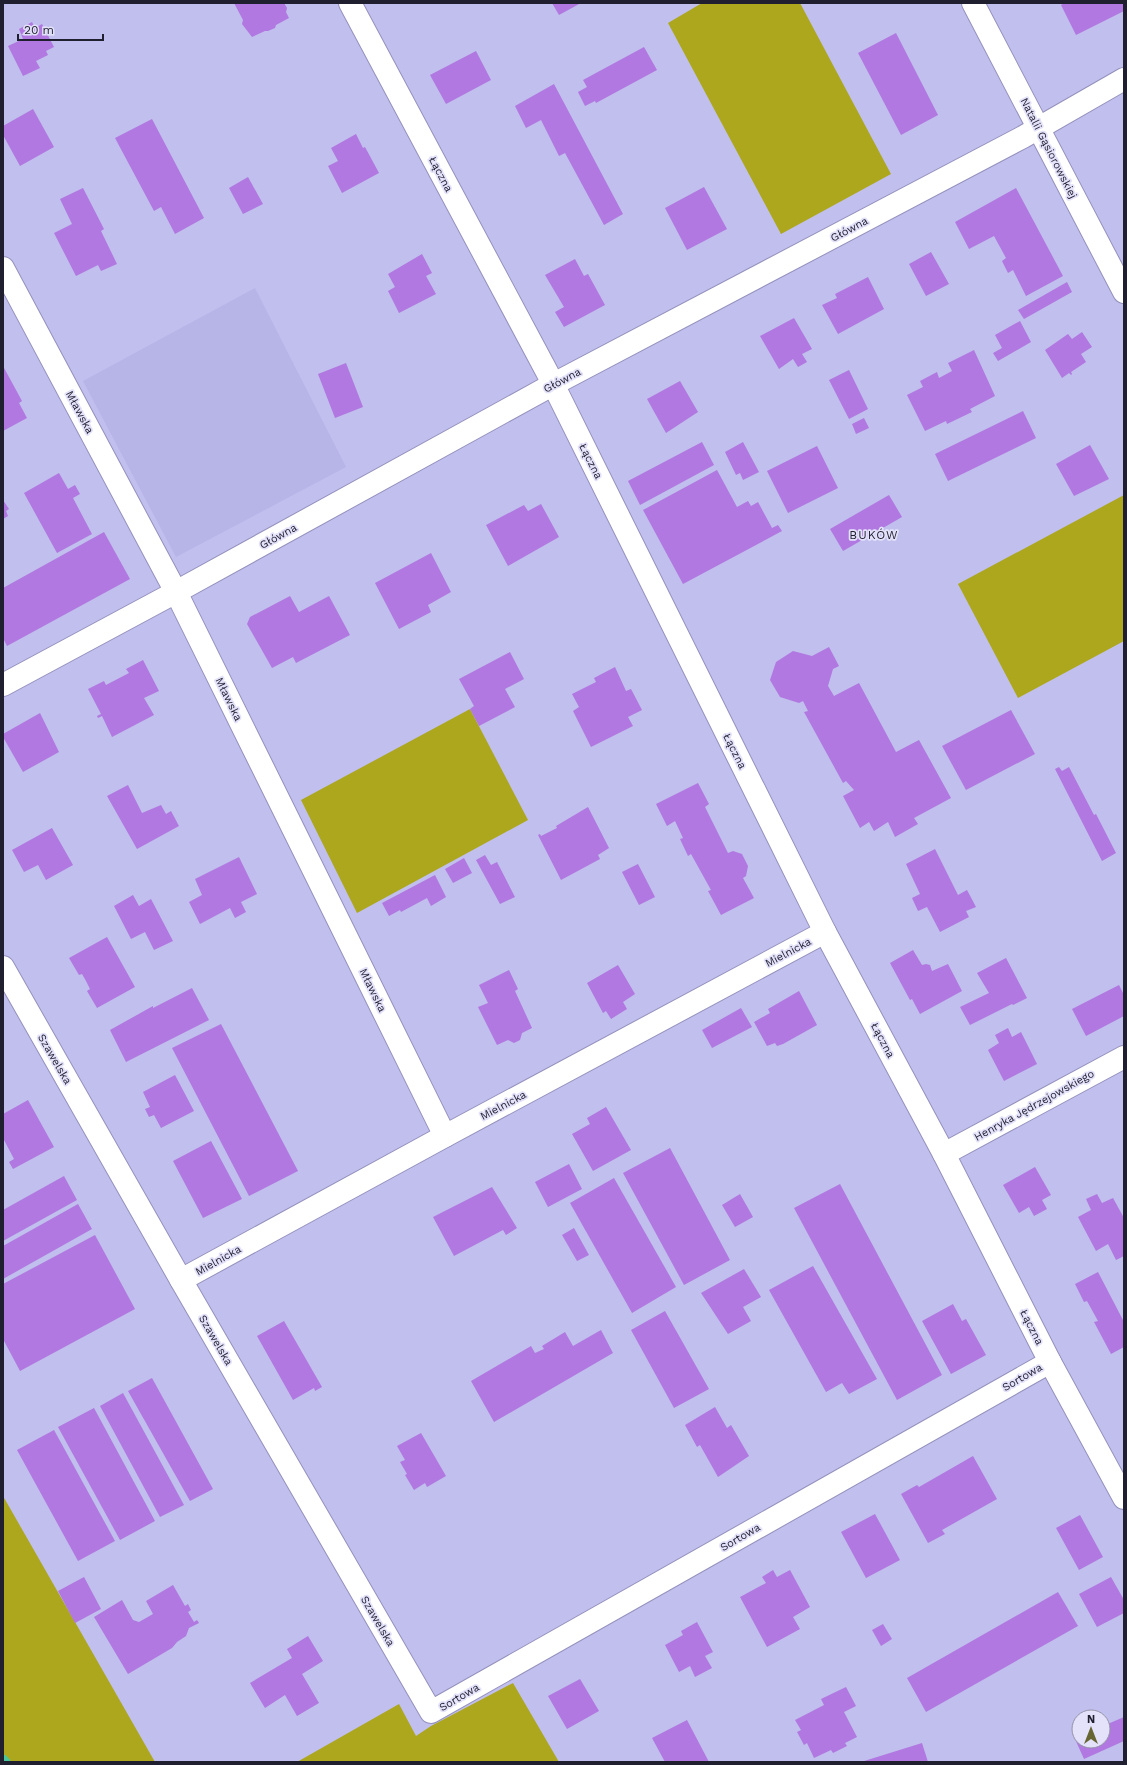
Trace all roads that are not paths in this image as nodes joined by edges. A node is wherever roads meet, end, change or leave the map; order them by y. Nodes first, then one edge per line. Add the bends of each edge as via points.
1 (350, 3) edge
2 (973, 3) edge
3 (1124, 79) edge
4 (1038, 128) junction
5 (3, 268) edge
6 (1124, 292) edge
7 (552, 385) junction
8 (176, 592) junction
9 (3, 685) edge
10 (825, 932) junction
11 (3, 967) edge
12 (1124, 1056) edge
13 (445, 1136) junction
14 (944, 1154) junction
15 (181, 1280) junction
16 (1050, 1362) junction
17 (1124, 1498) edge
18 (431, 1712) joint

1 - 7 street, Łączna
2 - 4 street, Natalii Gąsiorowskiej
3 - 4 street, Główna
4 - 6 street, Natalii Gąsiorowskiej
4 - 7 street, Główna
5 - 8 street, Mławska
7 - 8 street, Główna
7 - 10 street, Łączna
8 - 9 street, Główna
8 - 13 street, Mławska
10 - 13 street, Mielnicka
10 - 14 street, Łączna
11 - 15 street, Szawelska
12 - 14 street, Henryka Jędrzejowskiego
13 - 15 street, Mielnicka
14 - 16 street, Łączna
15 - 18 street, Szawelska
16 - 17 street, Łączna
16 - 18 street, Sortowa

